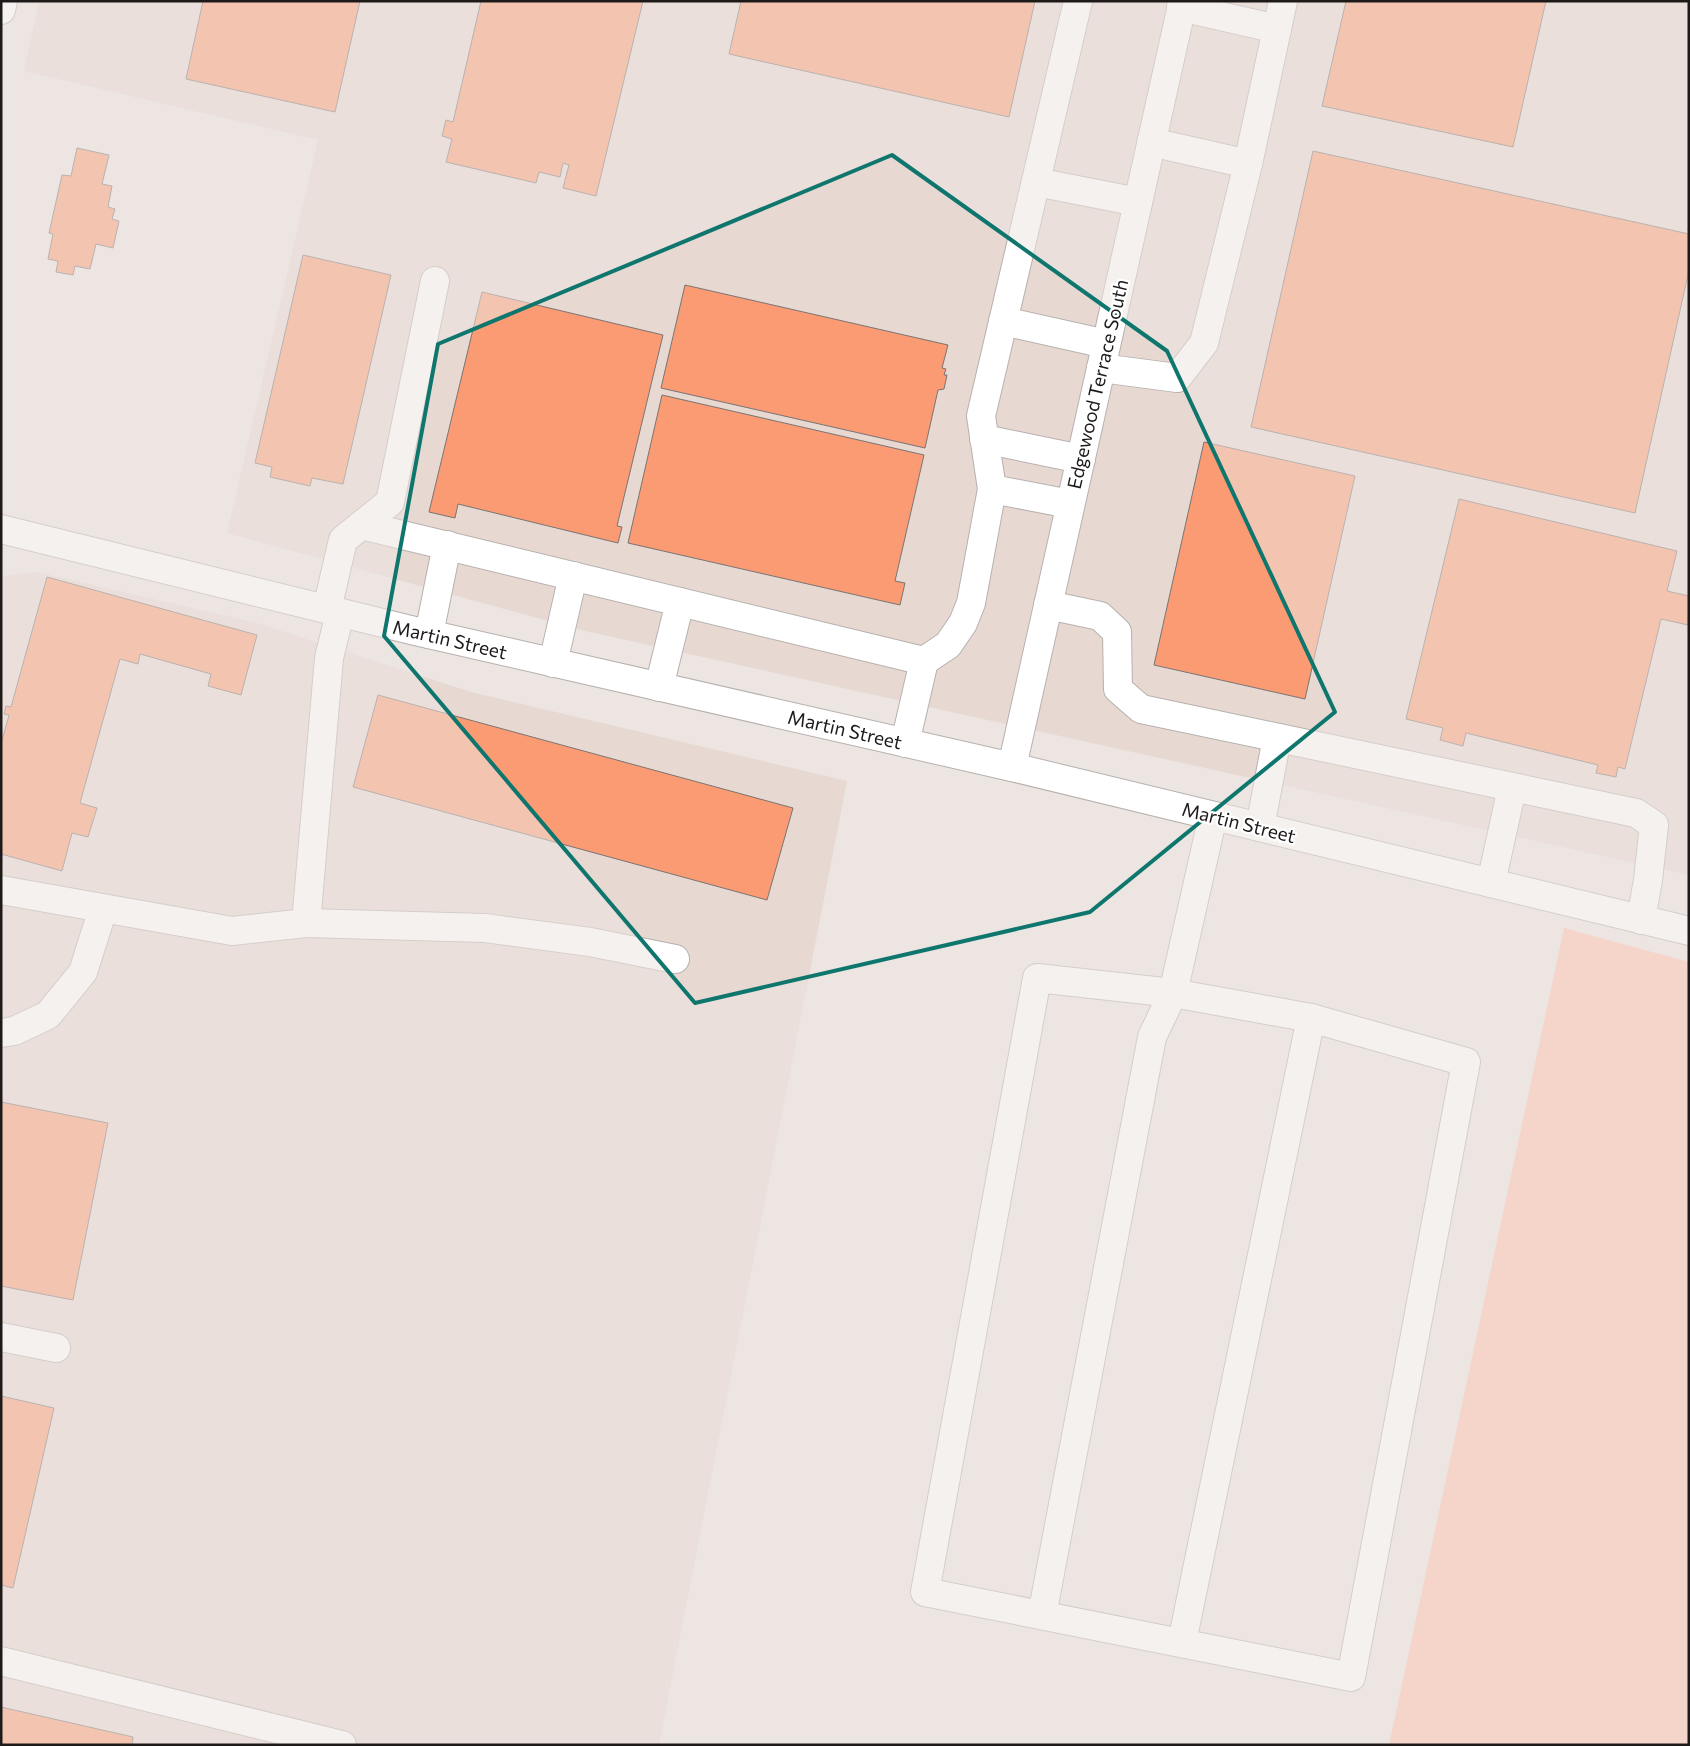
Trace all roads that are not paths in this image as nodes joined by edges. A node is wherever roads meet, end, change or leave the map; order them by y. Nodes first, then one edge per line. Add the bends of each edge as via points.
1 (3, 1) edge
2 (1078, 1) edge
3 (1283, 1) edge
4 (1182, 4) edge
5 (1, 10) edge
6 (1277, 29) junction
7 (1151, 142) junction
8 (1248, 164) junction
9 (1036, 182) junction
10 (1138, 202) junction
11 (435, 281) dead end
12 (1003, 321) junction
13 (1103, 356) junction
14 (984, 439) junction
15 (1081, 459) junction
16 (992, 489) junction
17 (1070, 504) junction
18 (362, 525) junction
19 (1, 529) edge
20 (447, 545) junction
21 (572, 576) junction
22 (680, 602) junction
23 (1048, 605) junction
24 (334, 611) junction
25 (429, 634) junction
26 (924, 661) junction
27 (553, 663) junction
28 (659, 687) junction
29 (1277, 738) junction
30 (905, 743) junction
31 (1012, 767) junction
32 (1512, 788) junction
33 (1213, 816) junction
34 (1260, 827) junction
35 (1491, 883) junction
36 (1, 890) edge
37 (103, 909) junction
38 (1641, 920) junction
39 (306, 923) junction
40 (1689, 931) edge
41 (675, 959) dead end
42 (1173, 993) junction
43 (1311, 1018) junction
44 (1, 1033) edge
45 (1, 1337) edge
46 (56, 1348) dead end
47 (1042, 1615) junction
48 (1182, 1642) junction
49 (1, 1661) edge
50 (342, 1745) edge

1 - 5 street
2 - 9 street
3 - 6 street
4 - 6 street
4 - 7 street, Edgewood Terrace South
6 - 8 street
7 - 8 street
7 - 10 street, Edgewood Terrace South
8 - 13 street via 1204,343 1177,378
9 - 10 street
9 - 12 street
10 - 13 street, Edgewood Terrace South
11 - 18 street via 390,502
12 - 13 street
12 - 14 street via 981,416
13 - 15 street, Edgewood Terrace South
14 - 15 street
14 - 16 street
15 - 17 street, Edgewood Terrace South
16 - 17 street
16 - 26 street via 966,617 948,645
17 - 23 street, Edgewood Terrace South
18 - 20 street
18 - 24 street via 342,540
19 - 24 street, Martin Street
20 - 21 street
20 - 25 street
21 - 22 street
21 - 27 street
22 - 26 street
22 - 28 street
23 - 29 street via 1100,616 1117,632 1118,689 1141,709
23 - 31 street, Edgewood Terrace South
24 - 25 street, Martin Street
24 - 39 street
25 - 27 street, Martin Street
26 - 30 street
27 - 28 street, Martin Street
28 - 30 street, Martin Street
29 - 32 street
29 - 34 street
30 - 31 street, Martin Street
31 - 33 street, Martin Street
32 - 35 street
32 - 38 street via 1636,813 1654,825
33 - 34 street, Martin Street
33 - 42 street
34 - 35 street, Martin Street
35 - 38 street, Martin Street
36 - 37 street
37 - 39 street via 232,931
37 - 44 street via 83,972 48,1015 14,1032
38 - 40 street, Martin Street
39 - 41 street via 485,928 590,942
42 - 43 street
42 - 47 street via 1152,1038
42 - 47 street via 1037,978 925,1592
43 - 48 street
43 - 48 street via 1466,1062 1351,1677
45 - 46 street
47 - 48 street
49 - 50 street

